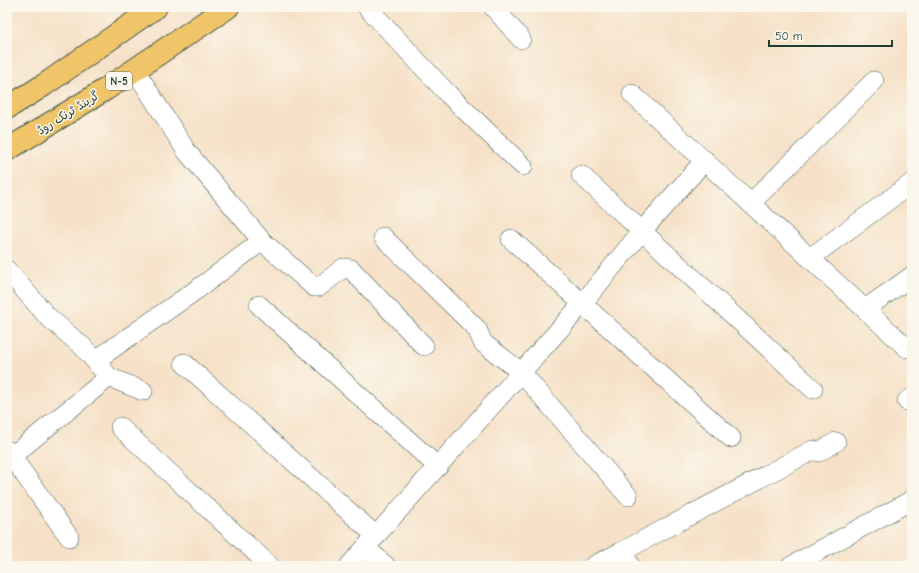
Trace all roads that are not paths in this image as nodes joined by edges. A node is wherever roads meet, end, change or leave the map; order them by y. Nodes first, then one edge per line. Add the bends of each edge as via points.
1 (156, 7) edge
2 (228, 7) edge
3 (367, 7) edge
4 (493, 7) edge
5 (521, 39) dead end
6 (135, 70) junction
7 (874, 80) dead end
8 (632, 94) dead end
9 (7, 108) edge
10 (7, 150) edge
11 (705, 160) junction
12 (523, 166) dead end
13 (581, 175) dead end
14 (912, 183) edge
15 (752, 203) junction
16 (641, 232) junction
17 (383, 236) dead end
18 (511, 239) dead end
19 (262, 241) junction
20 (810, 258) junction
21 (7, 270) edge
22 (912, 276) edge
23 (582, 304) junction
24 (259, 305) dead end
25 (865, 309) junction
26 (424, 346) dead end
27 (907, 348) dead end
28 (96, 360) junction
29 (184, 363) dead end
30 (521, 372) junction
31 (109, 376) junction
32 (812, 389) dead end
33 (143, 391) dead end
34 (120, 428) dead end
35 (731, 438) dead end
36 (836, 442) dead end
37 (9, 455) edge
38 (438, 467) junction
39 (628, 496) dead end
40 (912, 500) edge
41 (69, 537) dead end
42 (371, 542) junction
43 (626, 559) edge
44 (270, 566) edge
45 (349, 566) edge
46 (386, 566) edge
47 (593, 566) edge
48 (791, 566) edge

1 - 9 highway via 44,86
2 - 6 highway, گرینڈ ٹرنک روڈ / N-5
3 - 12 street via 448,94
4 - 5 street
6 - 10 highway, گرینڈ ٹرنک روڈ / N-5
6 - 19 street via 187,152
7 - 15 street
8 - 11 street
11 - 15 street
11 - 16 street
13 - 16 street
14 - 20 street
15 - 20 street
16 - 23 street
16 - 32 street
17 - 30 street via 477,329 483,343
18 - 23 street
19 - 26 street via 314,287 319,287 343,268 351,269
19 - 28 street
20 - 25 street
21 - 28 street via 47,316
22 - 25 street
23 - 30 street
23 - 35 street
24 - 38 street
25 - 27 street
28 - 31 street
29 - 42 street
30 - 38 street
30 - 39 street
31 - 33 street
31 - 37 street
34 - 44 street
36 - 43 street via 819,452 813,450
37 - 41 street
38 - 42 street
40 - 48 street
42 - 45 street
42 - 46 street
43 - 47 street

